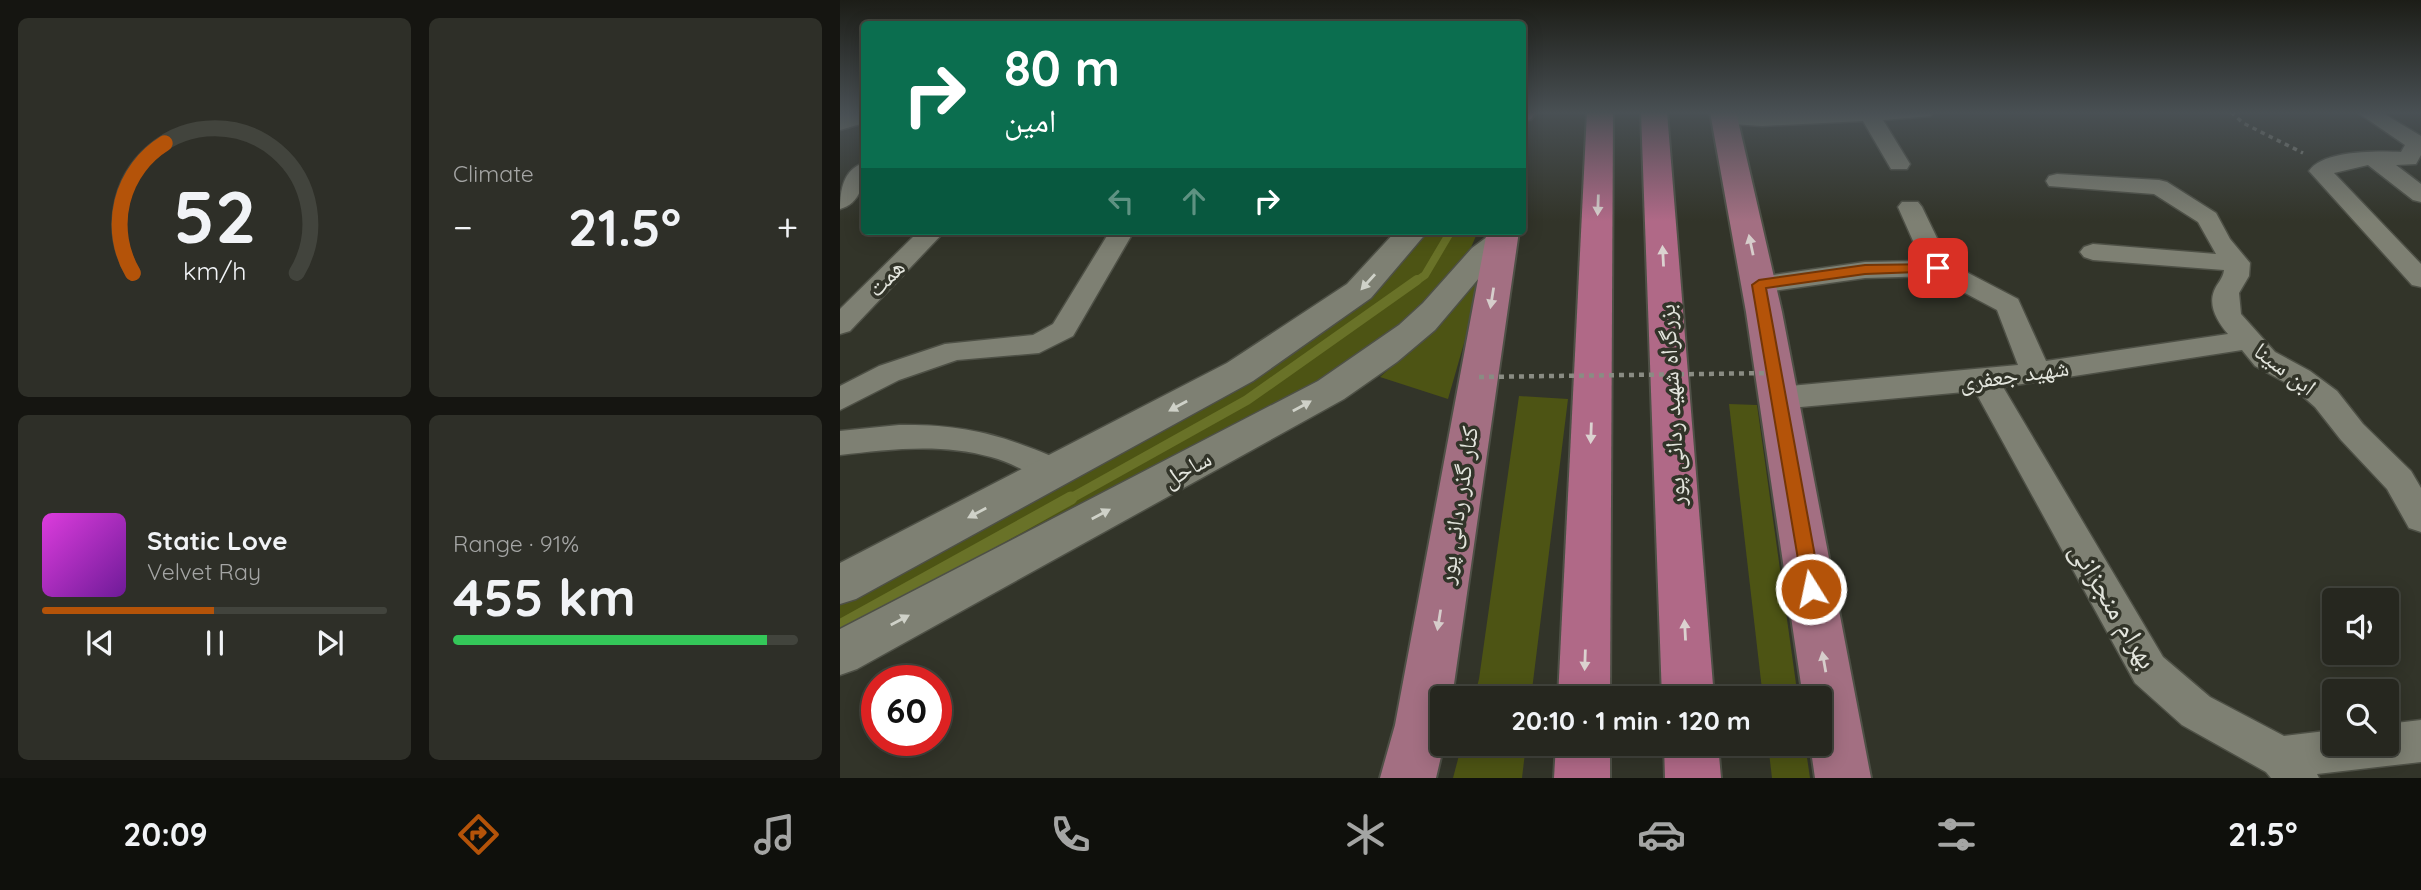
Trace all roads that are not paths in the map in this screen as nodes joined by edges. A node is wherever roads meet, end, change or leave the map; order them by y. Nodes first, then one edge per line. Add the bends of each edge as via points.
1 (1598, 148) edge
2 (1658, 148) edge
3 (1731, 148) edge
4 (1890, 148) edge
5 (2414, 148) edge
6 (2372, 158) junction
7 (1899, 164) dead end
8 (861, 174) edge
9 (2057, 181) dead end
10 (2421, 195) edge
11 (840, 202) edge
12 (1910, 207) dead end
13 (929, 235) edge
14 (1120, 235) edge
15 (1409, 235) edge
16 (1502, 236) edge
17 (2093, 252) dead end
18 (2237, 263) junction
19 (1938, 268) junction
20 (2421, 279) edge
21 (1759, 285) junction
22 (840, 325) edge
23 (2248, 340) junction
24 (2036, 372) junction
25 (1984, 380) junction
26 (1777, 386) junction
27 (840, 399) edge
28 (840, 443) edge
29 (1056, 472) junction
30 (2410, 478) edge
31 (2421, 518) edge
32 (840, 585) edge
33 (840, 653) edge
34 (1584, 686) edge
35 (1687, 686) edge
36 (2421, 741) edge
37 (1583, 756) edge
38 (1692, 756) edge
39 (2289, 767) edge
40 (1408, 778) edge
41 (1582, 778) edge
42 (1693, 778) edge
43 (1843, 778) edge

1 -> 34 highway
35 -> 2 highway, بزرگراه شهید ردانی پور
21 -> 3 main road
4 - 7 street
5 - 6 street via 2408,159
6 - 10 street
6 - 20 street via 2320,171
8 - 11 street
9 - 18 street via 2159,187 2208,218
12 - 19 street
13 - 22 street, همت
14 - 27 street via 1063,330 1039,344 955,351 889,373
15 -> 29 street via 1359,291 1240,372
33 -> 16 street, ساحل via 1331,390 1433,313
16 -> 40 main road, کنار گذر ردانی پور via 1422,725
17 - 18 street
18 - 23 street, ابن سینا via 2226,293 2228,316
19 - 21 street via 1865,270
19 - 24 street via 2008,305
21 - 26 main road
23 - 24 street, شهید جعفری
23 - 30 street, ابن سینا via 2265,359 2326,399 2352,432
24 - 25 street, شهید جعفری
25 - 26 street, شهید جعفری
25 - 39 street, بهرام منجزانی via 2149,670 2196,711
43 -> 26 main road
28 - 29 street via 895,436 944,437 998,447
29 -> 32 street
30 - 31 street, ابن سینا
36 - 39 street
37 - 41 highway
38 - 42 highway

